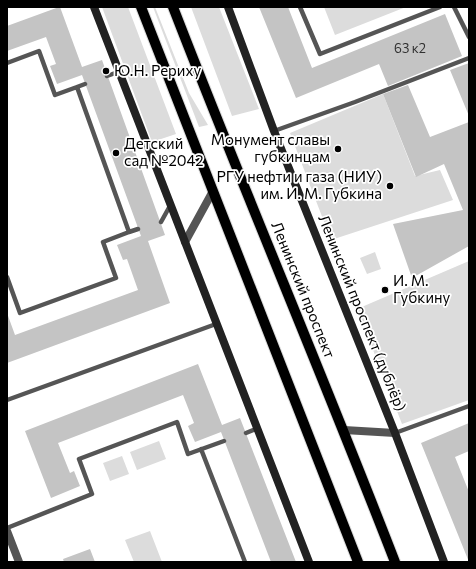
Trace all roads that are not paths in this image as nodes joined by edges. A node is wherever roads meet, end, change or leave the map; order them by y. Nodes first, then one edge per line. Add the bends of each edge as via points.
1 (94, 7) edge
2 (141, 7) edge
3 (173, 7) edge
4 (228, 7) edge
5 (300, 7) edge
6 (440, 7) edge
7 (454, 7) edge
8 (469, 37) edge
9 (469, 58) edge
10 (7, 63) edge
11 (118, 72) junction
12 (107, 76) dead end
13 (85, 84) dead end
14 (77, 87) junction
15 (274, 131) junction
16 (213, 191) junction
17 (171, 204) junction
18 (160, 222) dead end
19 (138, 230) dead end
20 (129, 232) junction
21 (185, 242) junction
22 (7, 277) edge
23 (216, 324) junction
24 (7, 400) edge
25 (469, 406) edge
26 (258, 428) junction
27 (344, 430) junction
28 (246, 433) dead end
29 (395, 433) junction
30 (224, 441) dead end
31 (201, 449) junction
32 (7, 530) edge
33 (19, 562) edge
34 (245, 562) edge
35 (309, 562) edge
36 (358, 562) edge
37 (395, 562) edge
38 (444, 562) edge

1 - 11 street
2 - 16 main road
3 - 27 main road, Ленинский проспект
4 - 15 street, Ленинский проспект (дублёр)
5 - 6 lane via 320,54
7 - 8 lane
9 - 15 lane
10 - 14 lane via 39,51 55,95
11 - 12 lane
11 - 17 street
13 - 14 lane
14 - 20 lane
15 - 29 street, Ленинский проспект (дублёр)
16 - 21 street
16 - 36 main road
17 - 18 lane
17 - 21 street
19 - 20 lane
20 - 22 lane via 103,242 116,278 20,313
21 - 23 street
23 - 24 lane
23 - 26 street
25 - 29 lane
26 - 28 lane
26 - 35 street
27 - 29 street
27 - 37 main road, Ленинский проспект
29 - 38 street, Ленинский проспект (дублёр)
30 - 31 lane
31 - 32 lane via 188,454 177,422 79,459 92,494
31 - 34 lane
32 - 33 street

